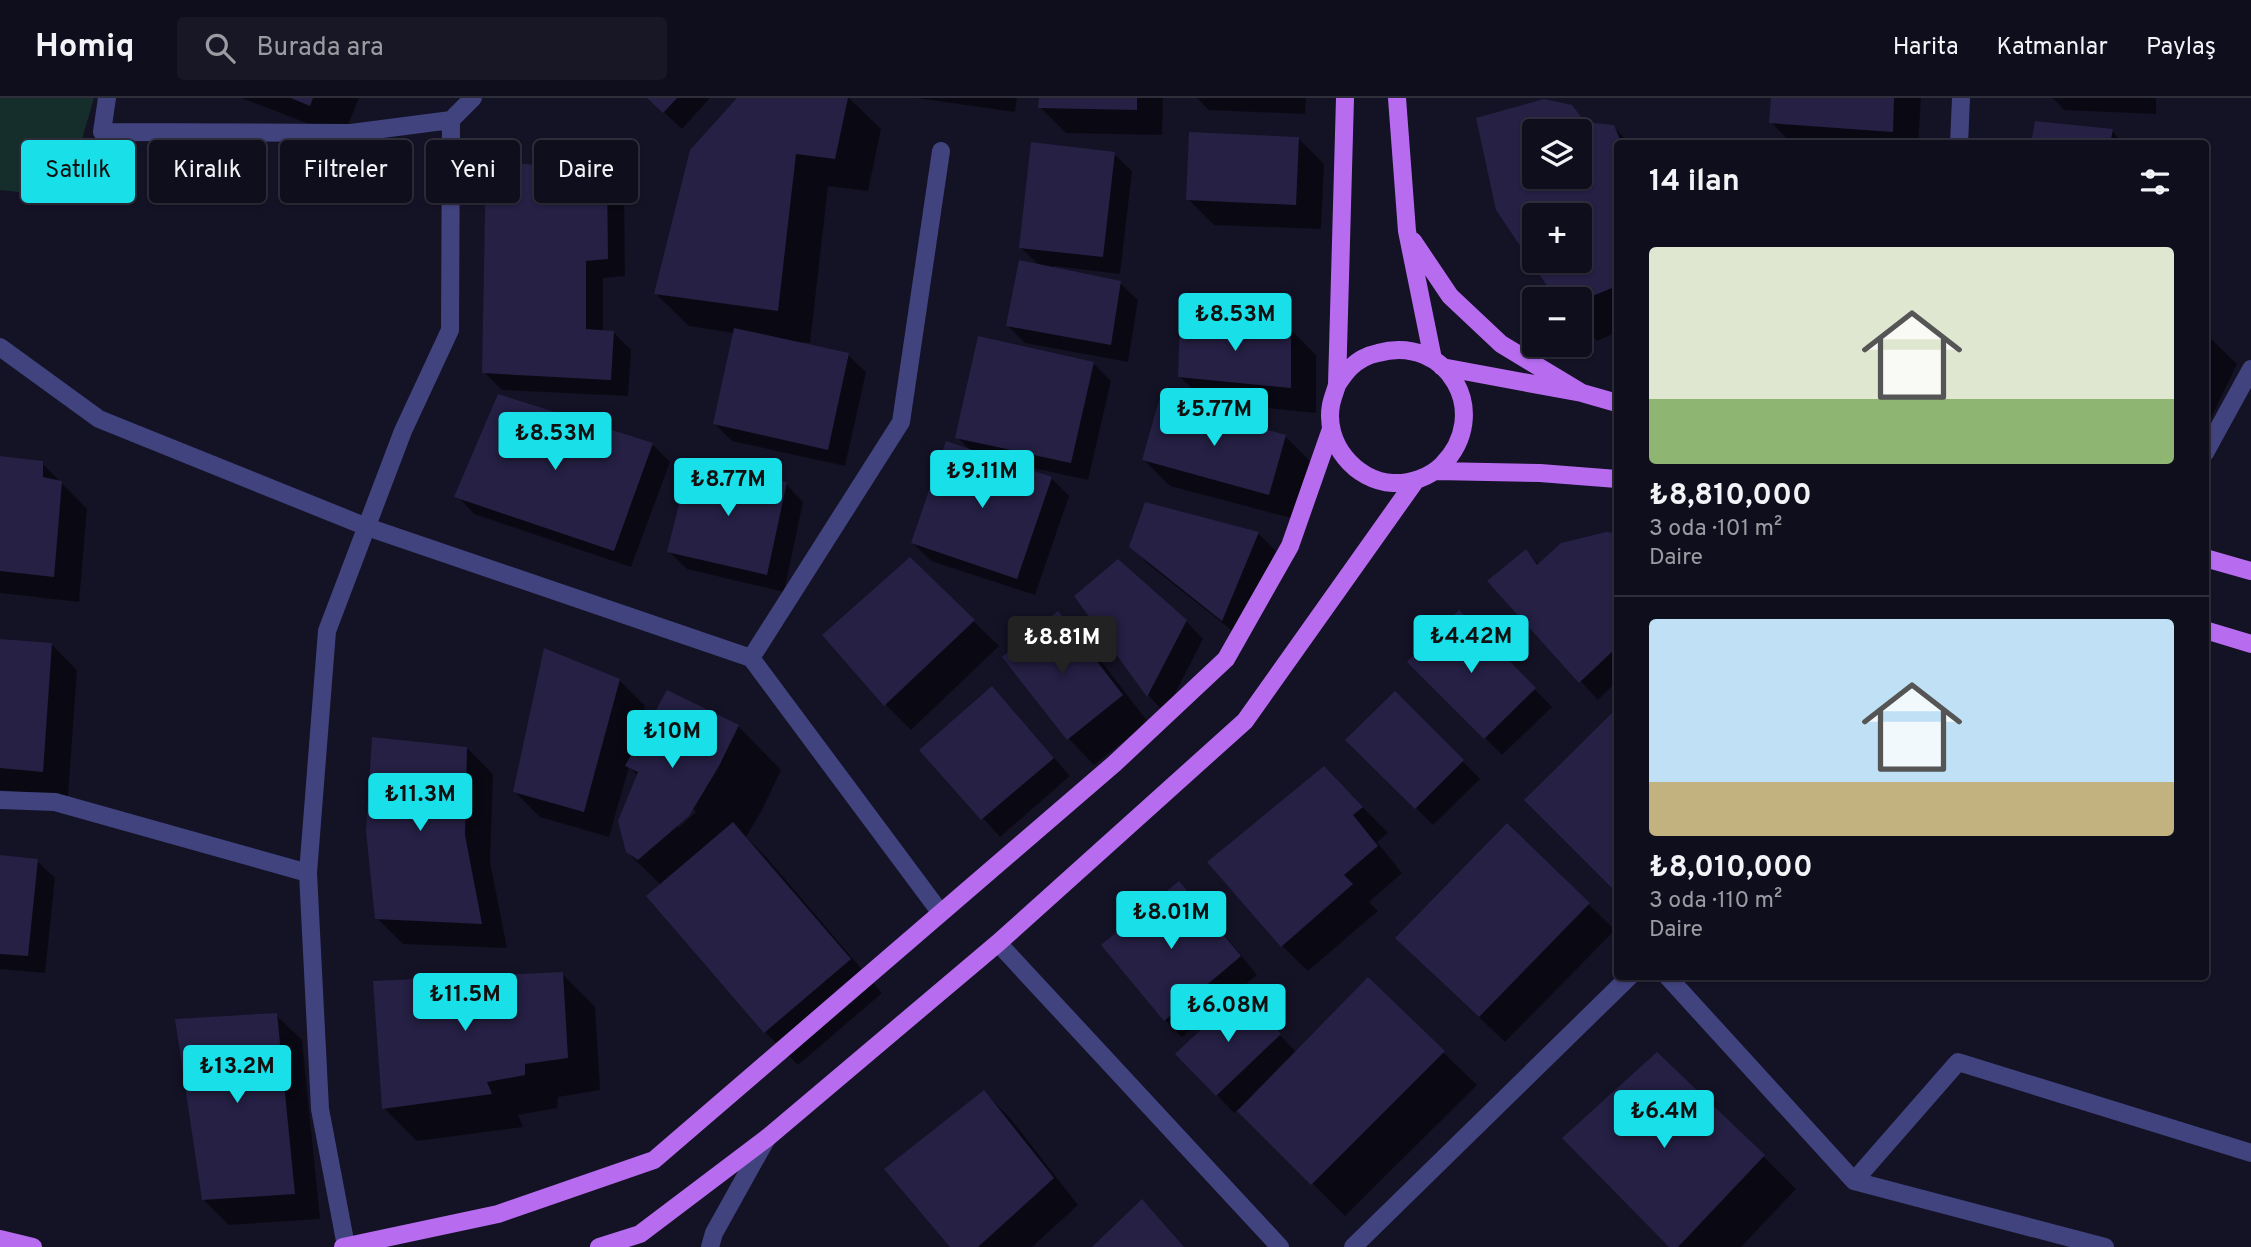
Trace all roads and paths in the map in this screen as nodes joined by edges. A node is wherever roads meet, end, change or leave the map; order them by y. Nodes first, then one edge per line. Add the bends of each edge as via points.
1 (107, 98) edge
2 (473, 98) edge
3 (1345, 98) edge
4 (1397, 98) edge
5 (1961, 98) edge
6 (451, 120) junction
7 (1959, 140) edge
8 (941, 151) dead end
9 (1407, 231) junction
10 (0, 347) edge
11 (1438, 363) junction
12 (2251, 369) edge
13 (1337, 385) junction
14 (1582, 393) junction
15 (1614, 402) edge
16 (1331, 429) junction
17 (2209, 446) edge
18 (1436, 471) junction
19 (1614, 479) edge
20 (1416, 480) junction
21 (367, 527) junction
22 (2209, 559) edge
23 (2251, 571) edge
24 (2209, 631) edge
25 (2251, 644) edge
26 (751, 658) junction
27 (0, 800) edge
28 (308, 873) junction
29 (940, 912) junction
30 (998, 943) junction
31 (1626, 980) edge
32 (1671, 980) edge
33 (767, 1138) junction
34 (2251, 1153) edge
35 (1854, 1181) junction
36 (0, 1240) edge
37 (33, 1247) edge
38 (344, 1247) edge
39 (599, 1247) edge
40 (710, 1247) edge
41 (1280, 1247) edge
42 (1353, 1247) edge
43 (2105, 1247) edge

1 - 6 street via 102,131 351,133
2 - 6 street
3 - 13 main road
4 - 9 main road
5 - 7 street
6 - 21 street via 450,330
8 - 26 street via 901,422
9 - 11 main road
9 - 14 main road via 1450,296 1492,336
10 - 21 street via 99,419
11 - 13 main road via 1413,350 1391,349 1369,355 1351,367
11 - 14 main road
11 - 18 main road via 1461,393 1465,414 1451,456
12 - 17 street
13 - 16 main road
14 - 15 main road
16 - 20 main road via 1339,450 1353,467 1372,479 1394,484
16 - 29 main road via 1290,546 1226,659 1114,764
18 - 19 main road via 1540,472
18 - 20 main road
20 - 30 main road via 1245,722
21 - 26 street
21 - 28 street via 327,631
22 - 23 main road
24 - 25 main road
26 - 29 street
27 - 28 street via 55,802
28 - 38 street via 320,1109
29 - 38 main road via 654,1160 498,1214
30 - 33 main road
30 - 41 street
31 - 42 street
32 - 35 street
33 - 39 main road via 640,1234
33 - 40 street
34 - 35 street via 1958,1062
35 - 43 street
36 - 37 main road

